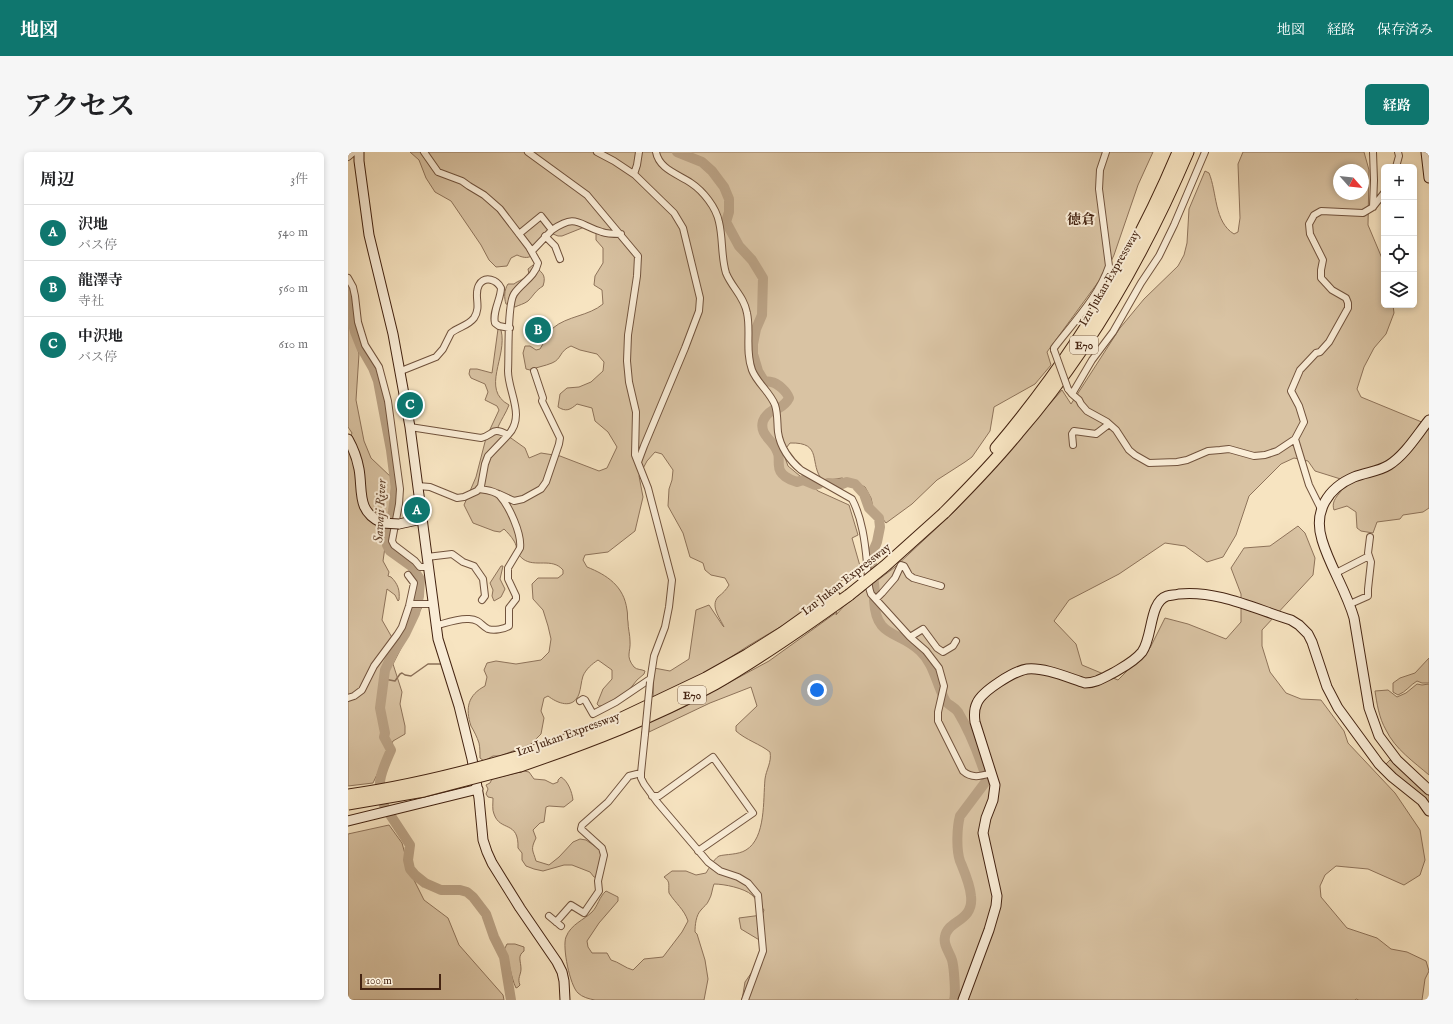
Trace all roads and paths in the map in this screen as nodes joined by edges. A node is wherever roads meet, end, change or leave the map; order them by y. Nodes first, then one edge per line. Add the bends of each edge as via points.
1 (354, 152) edge
2 (359, 152) edge
3 (424, 152) edge
4 (528, 152) edge
5 (597, 152) edge
6 (639, 152) edge
7 (656, 152) edge
8 (1106, 152) edge
9 (1178, 152) edge
10 (1188, 152) edge
11 (1205, 152) edge
12 (1373, 152) edge
13 (1398, 152) edge
14 (1426, 152) edge
15 (348, 157) edge
16 (1397, 164) edge
17 (634, 174) junction
18 (1429, 178) edge
19 (1381, 197) edge
20 (1373, 207) junction
21 (552, 230) junction
22 (519, 234) junction
23 (621, 234) junction
24 (546, 236) junction
25 (532, 251) junction
26 (560, 259) dead end
27 (348, 278) edge
28 (510, 328) junction
29 (400, 371) junction
30 (534, 371) dead end
31 (1070, 392) junction
32 (1429, 420) edge
33 (1109, 424) junction
34 (410, 428) junction
35 (508, 435) junction
36 (348, 439) edge
37 (1295, 439) junction
38 (1073, 445) dead end
39 (638, 462) junction
40 (418, 486) junction
41 (479, 489) junction
42 (499, 494) junction
43 (1322, 509) junction
44 (942, 510) junction
45 (422, 519) junction
46 (1370, 537) dead end
47 (1369, 556) junction
48 (427, 557) junction
49 (428, 567) junction
50 (1336, 573) junction
51 (408, 575) dead end
52 (941, 586) dead end
53 (876, 599) junction
54 (482, 600) dead end
55 (415, 604) junction
56 (433, 604) junction
57 (1350, 604) junction
58 (435, 626) junction
59 (910, 637) junction
60 (956, 641) dead end
61 (650, 680) junction
62 (348, 698) edge
63 (580, 701) dead end
64 (518, 762) junction
65 (641, 773) junction
66 (992, 773) junction
67 (478, 789) junction
68 (1429, 790) edge
69 (348, 795) edge
70 (652, 796) junction
71 (348, 804) edge
72 (1429, 811) edge
73 (348, 821) edge
74 (698, 851) junction
75 (550, 916) dead end
76 (565, 1000) edge
77 (745, 1000) edge
78 (963, 1000) edge

1 - 15 street
2 - 29 street via 369,235
3 - 22 street via 438,172 462,181 488,198
4 - 23 street via 587,194
5 - 17 street
6 - 17 street
7 - 53 street via 660,163 691,183 716,212 726,270 732,284 741,295 748,314 748,356 752,369 776,406 780,442 787,456 801,470 852,499 864,539 869,588
8 - 31 street, bridge via 1100,170 1099,189 1109,266 1095,293 1054,348
9 - 44 highway, Izu Jukan Expressway / E70 via 1126,260 1067,357
10 - 44 highway, Izu Jukan Expressway / E70 via 1134,264 1074,361 1019,432 975,481
11 - 31 street via 1158,256 1112,332
12 - 20 street
13 - 16 street
14 - 18 street
17 - 39 street via 680,222 700,305 686,348
19 - 20 street
20 - 37 street via 1363,213 1321,211 1314,215 1310,224 1310,234 1322,260 1321,278 1332,290 1346,298 1348,308 1329,342 1300,370 1295,380 1291,391 1304,422
21 - 22 street via 540,216
21 - 23 street via 566,221 578,222 602,232
21 - 24 street
22 - 25 street
23 - 39 street via 636,252 639,260 628,335 627,361 636,412 635,455
24 - 25 street
24 - 26 street via 555,246
25 - 28 street via 538,267 512,298
27 - 49 street via 353,287 358,322 366,345 379,367 388,401 400,489 392,541 420,568
28 - 29 street via 494,323 501,288 497,281 486,280 481,282 477,289 478,307 471,321 451,333 436,357
28 - 35 street via 509,377 516,411 515,424
29 - 34 street
30 - 42 street via 542,401 560,438 559,444 546,482 541,489 514,501
31 - 33 street via 1087,411
32 - 43 street via 1397,459 1388,466 1340,484 1326,498
33 - 37 street via 1129,450 1154,463 1182,461 1208,451 1229,449 1254,456 1265,455 1277,451
33 - 38 street via 1096,434 1074,431
34 - 35 street via 481,438 495,431
34 - 40 street
35 - 41 street via 488,456
36 - 45 street, bridge via 359,467 364,508 373,518 382,523 399,524
37 - 43 street via 1309,486
39 - 61 street via 648,488 672,580 665,627 654,656
40 - 41 street via 430,487 456,498
40 - 45 street
41 - 42 street
42 - 58 street via 514,520 521,544 508,568 508,579 516,596 509,608 509,626 491,630 478,621 466,619
43 - 50 street via 1322,540
44 - 64 highway, Izu Jukan Expressway / E70, bridge via 885,566 788,639 714,684 612,733
45 - 48 street
46 - 47 street
47 - 50 street
47 - 57 street via 1371,562 1368,596
48 - 49 street
48 - 54 street via 452,554 474,566 484,580 485,596
49 - 56 street
50 - 57 street
51 - 55 street via 414,583
52 - 53 street via 913,578 901,565 895,578
53 - 59 street
55 - 56 street
55 - 62 street via 374,666 362,690
56 - 58 street
57 - 68 street via 1369,708 1379,736 1397,760
58 - 67 street via 464,727
59 - 60 street via 923,629 943,652
59 - 66 street via 926,651 939,668 944,686 938,721 963,771 976,777
61 - 63 street via 593,714 585,700
61 - 65 street, bridge
64 - 69 highway, Izu Jukan Expressway / E70, bridge
64 - 71 highway, Izu Jukan Expressway / E70, bridge via 424,791
65 - 70 street via 641,778
65 - 75 street via 629,776 608,802 582,825 581,829 602,848 604,855 598,881 599,891 584,913 571,905 558,924
66 - 72 street via 975,717 976,705 984,694 1010,676 1028,669 1085,683 1098,681 1130,663 1142,652 1156,607 1162,598 1202,593 1291,620 1304,629 1312,642 1327,687 1338,708 1379,764 1422,801
66 - 78 street via 995,794 983,832 996,886 996,906
67 - 73 street
67 - 76 street via 483,840 487,852 520,908 557,962 564,981
70 - 74 street
70 - 74 street via 658,796 713,757 753,813
74 - 77 street via 720,870 748,883 758,895 763,952

